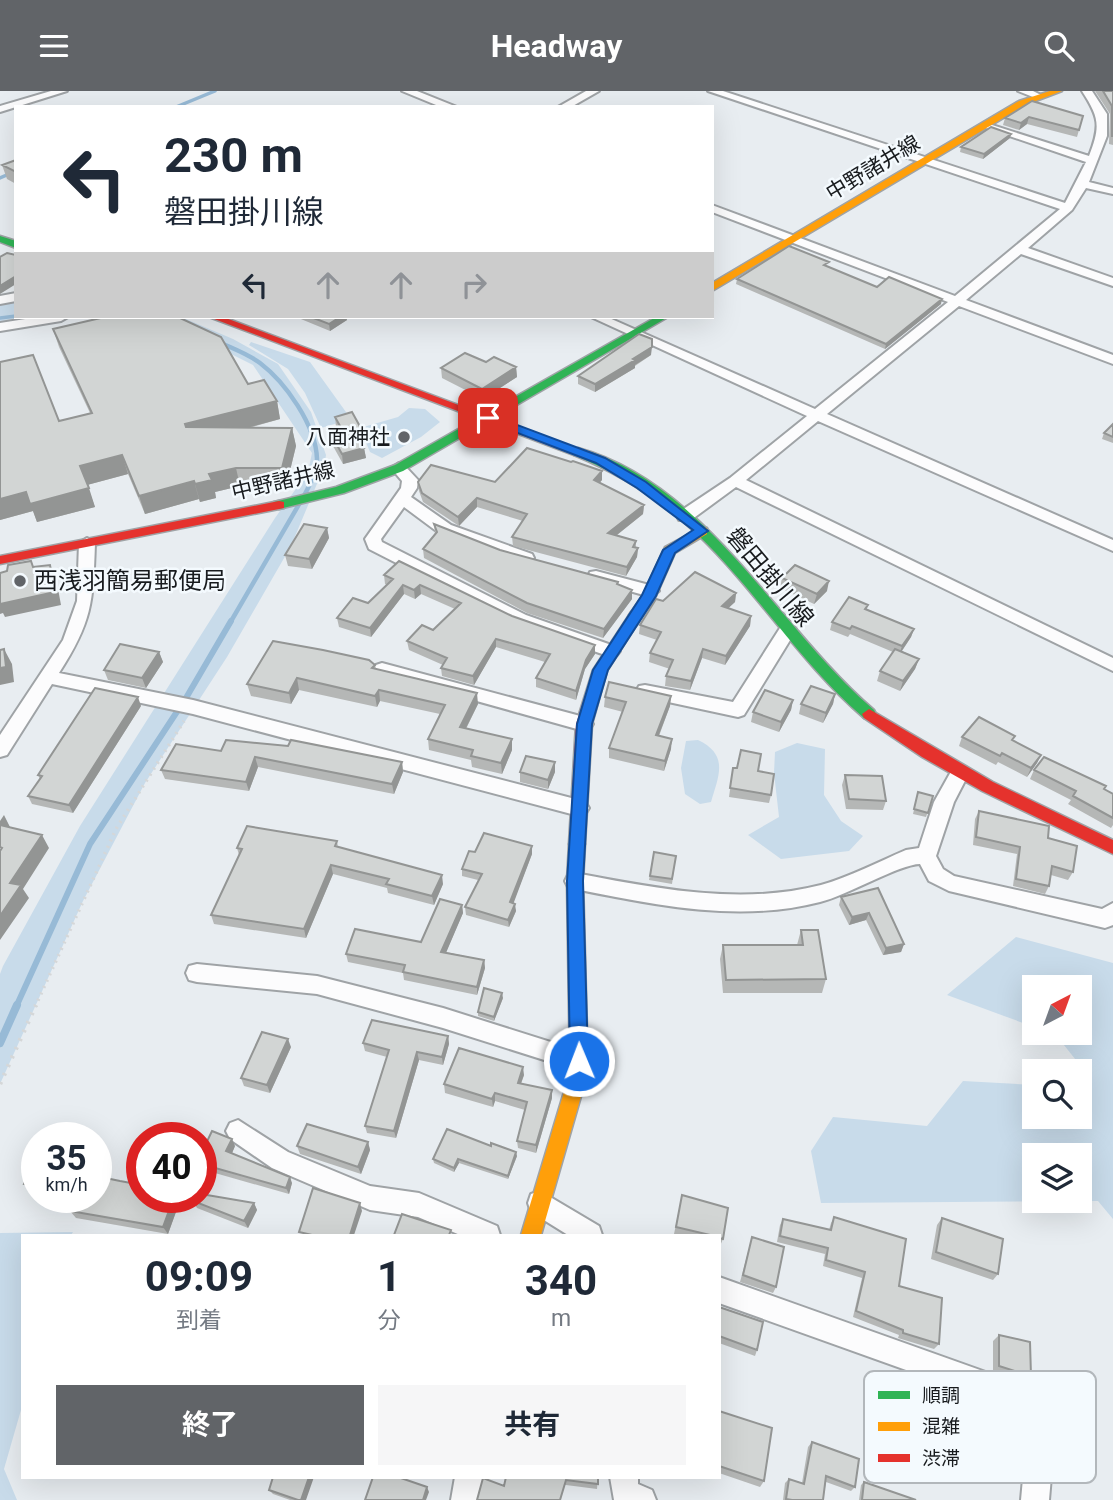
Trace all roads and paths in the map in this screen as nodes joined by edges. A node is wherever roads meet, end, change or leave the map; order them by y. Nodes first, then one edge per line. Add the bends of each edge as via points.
1 (62, 91) edge
2 (407, 91) edge
3 (594, 91) edge
4 (713, 91) edge
5 (1058, 91) edge
6 (1087, 91) edge
7 (1031, 93) edge
8 (446, 105) edge
9 (568, 105) edge
10 (0, 109) edge
11 (1108, 114) edge
12 (984, 125) junction
13 (925, 160) junction
14 (1091, 160) junction
15 (1083, 184) junction
16 (1113, 191) edge
17 (1068, 208) junction
18 (714, 209) edge
19 (794, 240) junction
20 (1020, 249) junction
21 (1113, 282) edge
22 (714, 287) edge
23 (957, 301) junction
24 (49, 319) edge
25 (219, 319) edge
26 (602, 319) edge
27 (659, 319) edge
28 (0, 327) edge
29 (634, 333) junction
30 (1113, 360) edge
31 (818, 413) junction
32 (488, 418) junction
33 (399, 468) junction
34 (735, 481) junction
35 (402, 498) junction
36 (685, 516) junction
37 (702, 531) junction
38 (88, 543) junction
39 (1113, 546) edge
40 (0, 560) edge
41 (546, 563) edge
42 (586, 574) edge
43 (651, 591) junction
44 (786, 632) junction
45 (611, 651) junction
46 (1113, 665) edge
47 (382, 669) edge
48 (47, 677) junction
49 (609, 683) junction
50 (193, 707) junction
51 (584, 724) junction
52 (0, 750) edge
53 (960, 773) junction
54 (579, 808) junction
55 (1113, 847) edge
56 (926, 856) junction
57 (575, 881) junction
58 (1113, 912) edge
59 (197, 973) dead end
60 (579, 1061) junction
61 (0, 1084) edge
62 (238, 1131) dead end
63 (540, 1203) junction
64 (486, 1234) edge
65 (531, 1234) edge
66 (588, 1234) edge
67 (721, 1291) edge
68 (945, 1371) edge
69 (470, 1479) edge
70 (624, 1479) edge
71 (465, 1500) edge
72 (642, 1500) edge

1 - 10 street
2 - 8 street
3 - 9 street
4 - 13 street
5 - 7 main road, 中野諸井線
6 - 11 street
7 - 12 main road, 中野諸井線
11 - 14 street
12 - 13 main road, 中野諸井線
12 - 14 street
13 - 17 street
13 - 19 main road, 中野諸井線
14 - 15 street
15 - 16 street
15 - 17 street
17 - 20 street
18 - 19 street
19 - 22 main road, 中野諸井線
19 - 23 street
20 - 21 street
20 - 23 street
23 - 30 street
23 - 31 street
24 - 28 street
25 - 32 main road, 磐田掛川線
26 - 29 street
27 - 29 main road, 中野諸井線
29 - 31 street
29 - 32 main road, 中野諸井線
31 - 34 street
31 - 39 street
32 - 33 main road, 中野諸井線
32 - 36 main road, 磐田掛川線 via 601,460
33 - 35 street via 410,479
33 - 38 main road, 中野諸井線 via 280,505
34 - 36 street
34 - 46 street
35 - 41 street via 453,533
35 - 45 street via 373,539 375,545 520,619
36 - 37 main road, 磐田掛川線
37 - 43 main road via 670,550
37 - 44 main road, 磐田掛川線
38 - 40 main road, 中野諸井線
38 - 48 street via 85,601 71,641
42 - 43 street
43 - 45 main road
44 - 49 street via 738,711
44 - 53 main road, 磐田掛川線 via 813,664 868,714
45 - 49 main road
47 - 51 street
48 - 50 street
48 - 52 street
49 - 51 main road
50 - 54 street
50 - 61 path via 116,829
51 - 54 main road
53 - 55 main road, 磐田掛川線
53 - 56 street via 944,802
54 - 57 main road
56 - 57 street via 913,856 823,894 785,902 681,901
56 - 58 street via 936,874 949,883 1105,919
57 - 60 main road
59 - 60 street via 317,985
60 - 63 main road
62 - 64 street via 280,1160 370,1198 419,1205
63 - 65 main road
63 - 66 street
67 - 68 street
69 - 71 street
70 - 72 street via 625,1493

